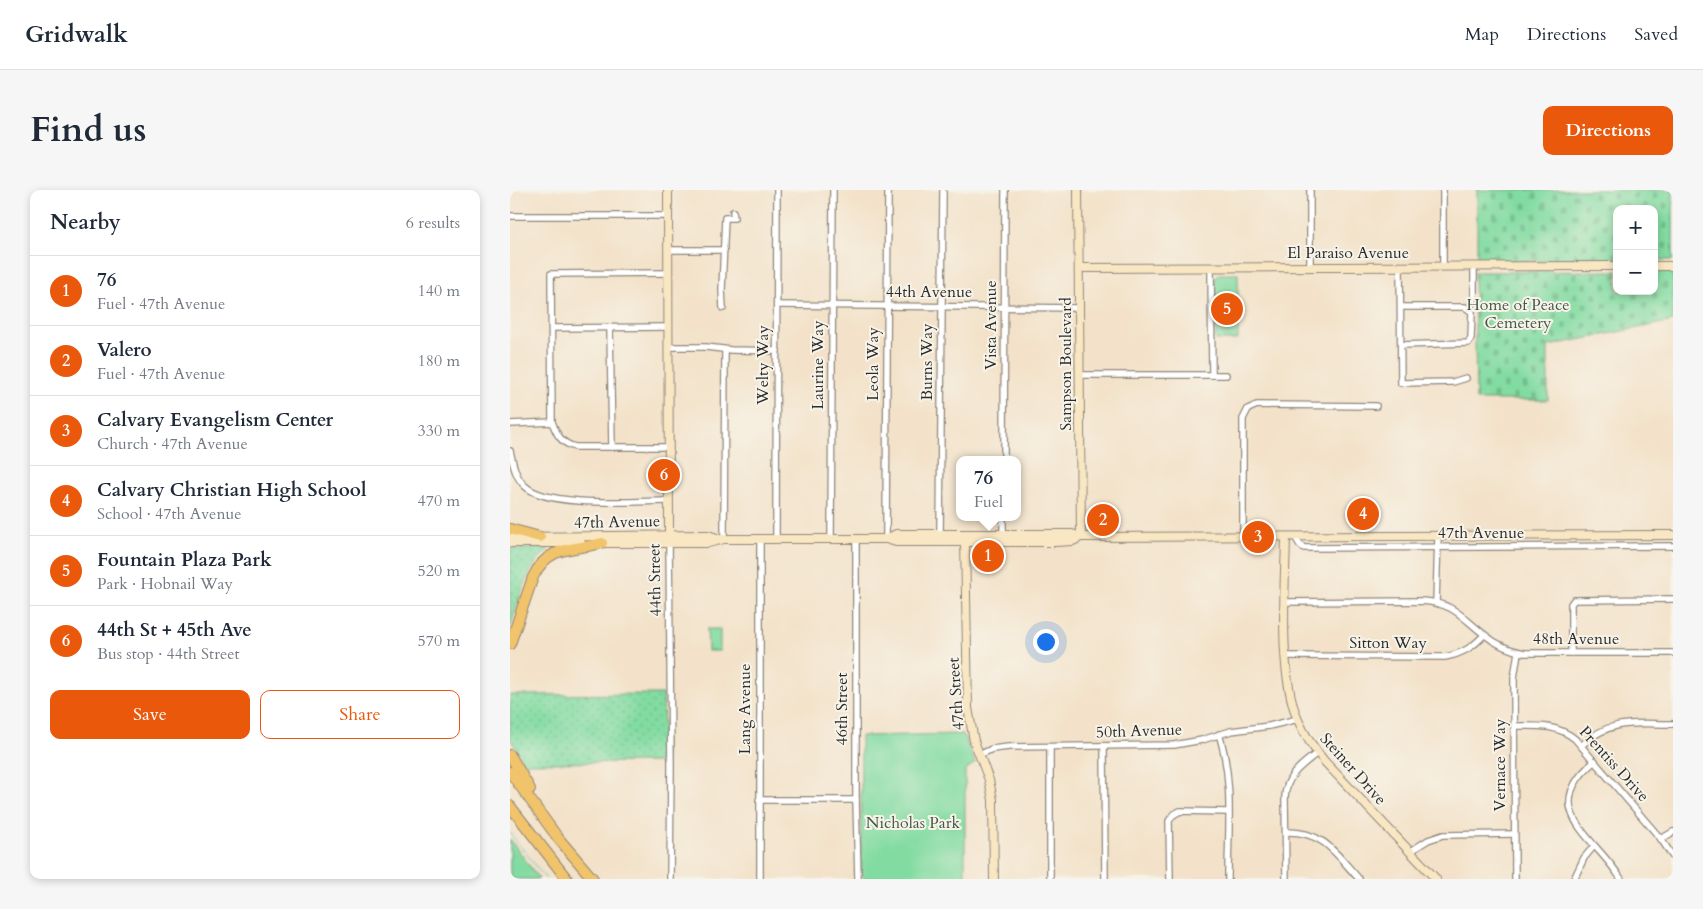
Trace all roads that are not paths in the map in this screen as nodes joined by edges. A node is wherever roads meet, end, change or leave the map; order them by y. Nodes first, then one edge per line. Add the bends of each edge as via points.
1 (668, 190) edge
2 (777, 190) edge
3 (833, 190) edge
4 (888, 190) edge
5 (942, 190) edge
6 (1005, 190) edge
7 (1078, 190) edge
8 (1310, 190) edge
9 (1442, 190) edge
10 (733, 212) dead end
11 (510, 216) edge
12 (668, 216) junction
13 (668, 250) junction
14 (724, 250) junction
15 (1400, 266) junction
16 (1443, 266) junction
17 (1474, 266) junction
18 (1613, 266) edge
19 (1658, 266) edge
20 (1673, 266) edge
21 (1310, 267) junction
22 (1079, 268) junction
23 (1211, 268) junction
24 (669, 273) junction
25 (778, 305) junction
26 (832, 305) junction
27 (887, 306) junction
28 (942, 306) junction
29 (1004, 307) junction
30 (1401, 307) junction
31 (723, 308) dead end
32 (1080, 308) junction
33 (1469, 309) junction
34 (610, 327) junction
35 (669, 327) junction
36 (552, 328) junction
37 (1401, 345) junction
38 (668, 346) junction
39 (725, 350) junction
40 (777, 351) junction
41 (1080, 375) junction
42 (1212, 375) junction
43 (1226, 375) dead end
44 (1466, 378) dead end
45 (1376, 406) dead end
46 (552, 422) junction
47 (510, 424) edge
48 (612, 447) junction
49 (669, 447) junction
50 (510, 451) edge
51 (1004, 456) edge
52 (669, 501) junction
53 (1003, 521) edge
54 (510, 530) edge
55 (940, 534) junction
56 (1003, 534) junction
57 (1673, 535) edge
58 (540, 536) junction
59 (1438, 536) junction
60 (510, 537) edge
61 (1081, 537) junction
62 (1295, 537) junction
63 (965, 538) junction
64 (1242, 538) junction
65 (1286, 538) junction
66 (669, 539) junction
67 (724, 539) junction
68 (776, 539) junction
69 (830, 539) junction
70 (856, 539) junction
71 (886, 539) junction
72 (760, 540) junction
73 (896, 542) junction
74 (510, 543) edge
75 (602, 543) junction
76 (1673, 546) edge
77 (1438, 547) junction
78 (1673, 598) edge
79 (1285, 602) junction
80 (1436, 603) junction
81 (1484, 634) junction
82 (510, 644) edge
83 (1518, 652) junction
84 (1571, 653) junction
85 (1673, 653) edge
86 (1286, 656) junction
87 (1298, 719) junction
88 (1673, 724) edge
89 (1514, 726) junction
90 (1219, 734) junction
91 (1582, 745) junction
92 (1104, 746) junction
93 (1050, 747) junction
94 (1318, 753) junction
95 (510, 755) edge
96 (979, 755) junction
97 (1595, 762) junction
98 (510, 772) edge
99 (759, 800) junction
100 (856, 800) junction
101 (510, 806) edge
102 (1228, 812) junction
103 (1286, 832) junction
104 (1673, 832) edge
105 (1514, 834) junction
106 (558, 838) junction
107 (1661, 839) junction
108 (1594, 846) junction
109 (1411, 851) junction
110 (1673, 857) edge
111 (567, 879) edge
112 (593, 879) edge
113 (670, 879) edge
114 (760, 879) edge
115 (858, 879) edge
116 (994, 879) edge
117 (1050, 879) edge
118 (1105, 879) edge
119 (1170, 879) edge
120 (1228, 879) edge
121 (1286, 879) edge
122 (1358, 879) edge
123 (1436, 879) edge
124 (1515, 879) edge
125 (1574, 879) edge
126 (1620, 879) edge

1 - 12 street, 44th Street
2 - 25 street, Welty Way
3 - 26 street, Laurine Way
4 - 27 street, Leola Way
5 - 28 street, Burns Way
6 - 29 street, Vista Avenue
7 - 22 street, Sampson Boulevard
8 - 21 street
9 - 16 street
10 - 14 street via 734,218 725,218
11 - 12 street
12 - 13 street, 44th Street
13 - 14 street
13 - 24 street, 44th Street
14 - 31 street
15 - 16 street, El Paraiso Avenue
15 - 21 street, El Paraiso Avenue
15 - 30 street
16 - 17 street, El Paraiso Avenue
17 - 18 street, El Paraiso Avenue
17 - 33 street via 1474,299
19 - 20 street
21 - 23 street, El Paraiso Avenue
22 - 23 street, El Paraiso Avenue
22 - 32 street, Sampson Boulevard
23 - 42 street
24 - 35 street, 44th Street
24 - 36 street via 552,274
25 - 26 street, 44th Avenue
25 - 40 street, Welty Way
26 - 27 street, 44th Avenue
26 - 69 street, Laurine Way
27 - 28 street, 44th Avenue
27 - 71 street, Leola Way
28 - 29 street, 44th Avenue
28 - 55 street, Burns Way
29 - 32 street, 44th Avenue
29 - 51 street, Vista Avenue
30 - 33 street
30 - 37 street
32 - 41 street, Sampson Boulevard
33 - 37 street via 1472,312 1472,331 1468,344
34 - 35 street
34 - 36 street
34 - 48 street
35 - 38 street, 44th Street
36 - 46 street
37 - 44 street via 1401,383 1453,382
38 - 39 street
38 - 49 street, 44th Street
39 - 40 street
39 - 67 street
40 - 68 street, Welty Way
41 - 42 street
41 - 61 street, Sampson Boulevard
42 - 43 street
45 - 64 street via 1258,405 1248,409 1243,419
46 - 47 street
46 - 48 street via 558,437 570,446
48 - 49 street
49 - 52 street, 44th Street
50 - 52 street via 520,480 526,488 540,495 584,502
52 - 66 street, 44th Street
53 - 56 street
54 - 58 highway
55 - 63 street, 47th Avenue
55 - 71 street, 47th Avenue via 896,534
55 - 73 street via 935,538 907,538
56 - 61 street, 47th Avenue via 1072,534
56 - 63 street, 47th Avenue
57 - 59 street, 47th Avenue
58 - 60 street, 47th Avenue
58 - 66 street, 47th Avenue
59 - 62 street, 47th Avenue
59 - 77 street
61 - 63 street, 47th Avenue via 1073,541
61 - 64 street, 47th Avenue
62 - 65 street, 47th Avenue
62 - 77 street, 47th Avenue via 1304,548
63 - 73 street, 47th Avenue
63 - 96 street, 47th Street via 968,708
64 - 65 street, 47th Avenue
65 - 79 street, Steiner Drive
66 - 67 street, 47th Avenue via 708,535
66 - 75 street, 47th Avenue
66 - 113 street, 44th Street
67 - 72 street, 47th Avenue
68 - 69 street, 47th Avenue
68 - 72 street, 47th Avenue
69 - 70 street, 47th Avenue
70 - 71 street, 47th Avenue
70 - 100 street, 46th Street
71 - 73 street, 47th Avenue
72 - 99 street, Lang Avenue
74 - 75 street, 47th Avenue
75 - 82 highway via 568,548 546,557 533,577
76 - 77 street, 47th Avenue
77 - 80 street
78 - 84 street via 1574,600 1571,604
79 - 80 street, 48th Avenue
79 - 86 street, Steiner Drive
80 - 81 street, 48th Avenue via 1458,612
81 - 83 street, 48th Avenue via 1500,646
81 - 86 street, Sitton Way via 1468,650 1445,657
83 - 84 street, 48th Avenue
83 - 89 street, Vernace Way via 1514,678
84 - 85 street, 48th Avenue
86 - 87 street, Steiner Drive via 1289,686
87 - 90 street, 50th Avenue
87 - 94 street, Steiner Drive
88 - 91 street via 1614,726
89 - 91 street, Prentiss Drive via 1555,728
89 - 105 street, Vernace Way
90 - 92 street, 50th Avenue via 1174,745
90 - 102 street via 1227,761
91 - 97 street, Prentiss Drive
92 - 93 street, 50th Avenue
92 - 118 street
93 - 96 street, 50th Avenue via 1001,747
93 - 117 street
94 - 103 street via 1297,769 1288,782
94 - 109 street, Steiner Drive
95 - 106 highway
96 - 116 street, 47th Street via 993,800
97 - 107 street, Prentiss Drive
97 - 108 street via 1578,778 1570,800 1577,825
98 - 106 highway
99 - 100 street
99 - 114 street, Lang Avenue
100 - 115 street, 46th Street
101 - 111 highway
102 - 119 street via 1180,812 1173,815 1170,821
102 - 120 street
103 - 121 street
103 - 122 street via 1304,833 1323,841
104 - 107 street
105 - 109 street via 1443,834
105 - 124 street, Vernace Way
106 - 112 highway
107 - 110 street, Prentiss Drive
108 - 125 street
108 - 126 street
109 - 123 street, Steiner Drive

